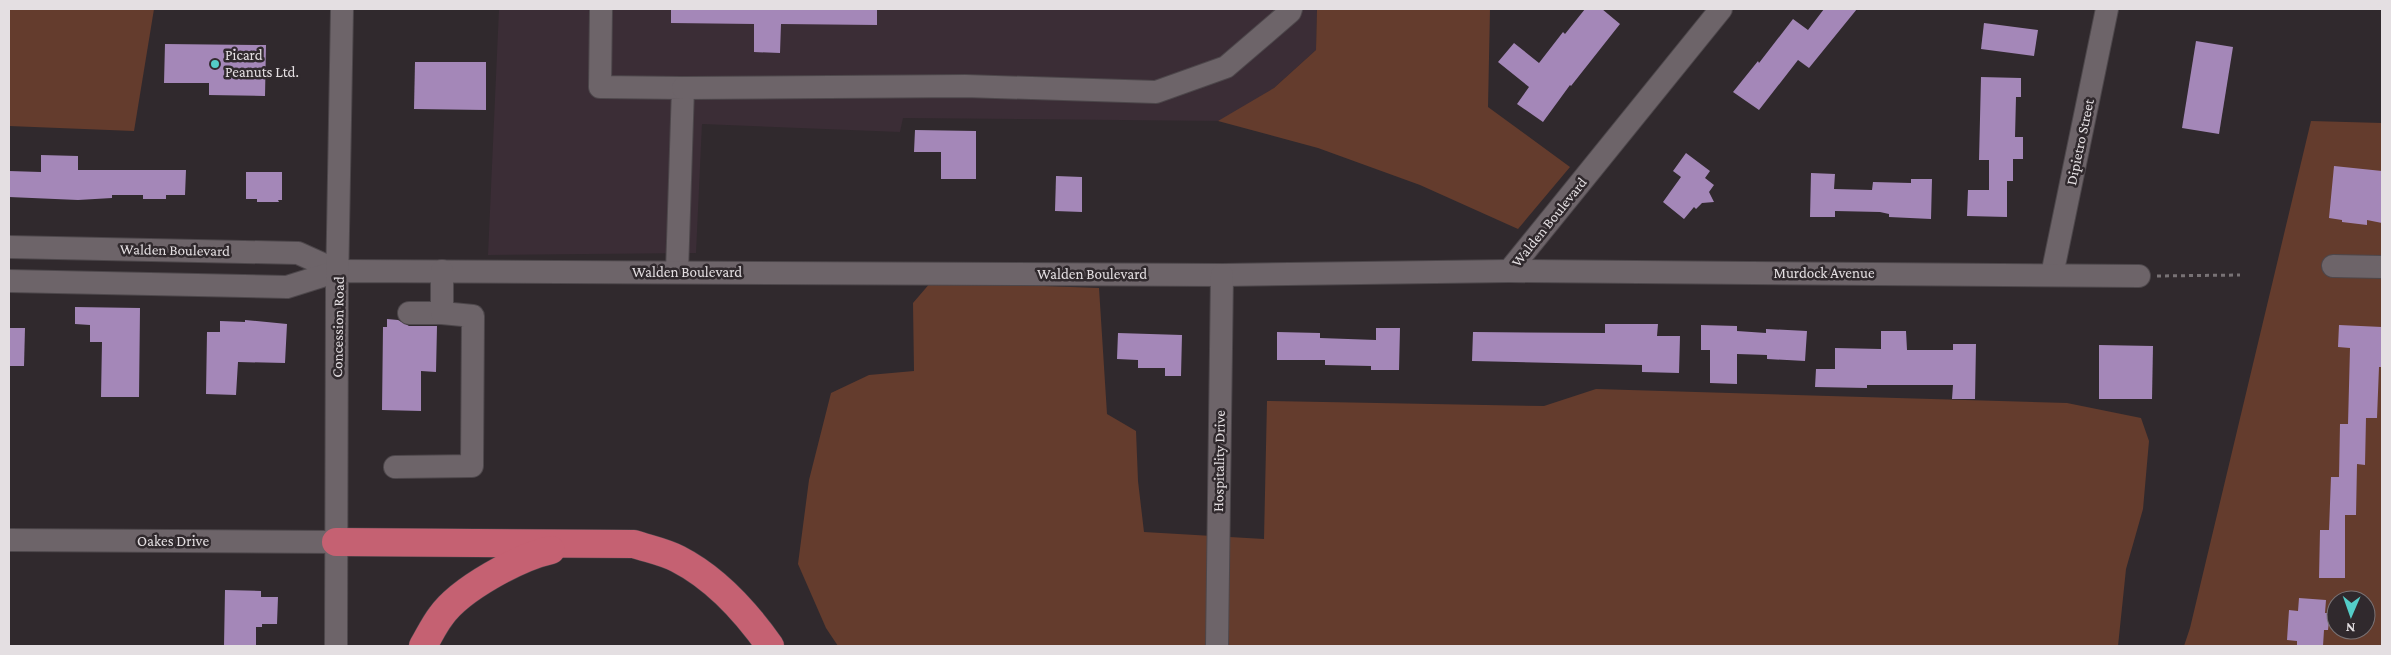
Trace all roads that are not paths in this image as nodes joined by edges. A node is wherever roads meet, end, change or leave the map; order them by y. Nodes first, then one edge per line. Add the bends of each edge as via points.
1 (342, 9) edge
2 (601, 9) edge
3 (1291, 9) edge
4 (1721, 9) edge
5 (2107, 9) edge
6 (683, 88) junction
7 (9, 246) edge
8 (112, 249) junction
9 (2332, 266) dead end
10 (2382, 267) edge
11 (338, 271) junction
12 (442, 271) junction
13 (1510, 271) junction
14 (677, 272) junction
15 (1222, 275) junction
16 (2052, 275) junction
17 (2139, 276) road end
18 (9, 281) edge
19 (112, 284) junction
20 (409, 313) dead end
21 (442, 313) junction
22 (395, 467) dead end
23 (9, 540) edge
24 (336, 542) junction
25 (585, 543) junction
26 (336, 646) edge
27 (424, 646) edge
28 (770, 646) edge
29 (1217, 646) edge

1 - 11 street, Concession Road
2 - 6 street via 600,87
3 - 6 street via 1226,67 1156,92 965,86
4 - 13 street, Walden Boulevard
5 - 16 street, Dipietro Street
6 - 14 street
7 - 8 street, Walden Boulevard
8 - 11 street, Walden Boulevard via 298,253
8 - 19 street
9 - 10 street
11 - 12 street, Walden Boulevard
11 - 19 street, Walden Boulevard via 286,287
11 - 24 street, Concession Road
12 - 14 street, Walden Boulevard
12 - 21 street
13 - 15 street, Walden Boulevard
13 - 16 street, Murdock Avenue
14 - 15 street, Walden Boulevard
15 - 29 street, Hospitality Drive
16 - 17 street, Murdock Avenue
18 - 19 street, Walden Boulevard
20 - 21 street
21 - 22 street via 473,316 472,466
23 - 24 street, Oakes Drive
24 - 25 highway
24 - 26 street, Concession Road
25 - 27 highway via 532,554 478,582 442,615
25 - 28 highway via 634,544 678,559 716,584 748,614

